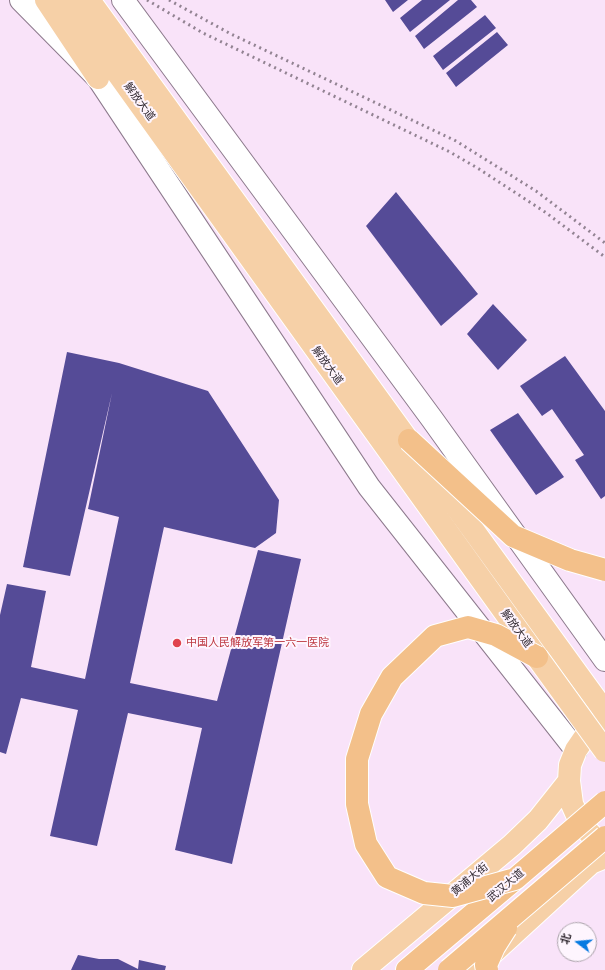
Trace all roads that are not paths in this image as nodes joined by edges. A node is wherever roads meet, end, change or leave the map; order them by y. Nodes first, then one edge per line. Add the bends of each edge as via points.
1 (21, 0) edge
2 (46, 0) edge
3 (123, 0) edge
4 (74, 1) edge
5 (98, 78) junction
6 (409, 440) junction
7 (605, 570) edge
8 (537, 657) junction
9 (605, 660) edge
10 (605, 712) edge
11 (605, 719) edge
12 (576, 750) junction
13 (605, 752) edge
14 (569, 781) junction
15 (605, 802) edge
16 (605, 837) edge
17 (605, 845) edge
18 (605, 857) edge
19 (515, 878) junction
20 (516, 913) junction
21 (363, 970) edge
22 (407, 970) edge
23 (449, 970) edge
24 (474, 970) edge
25 (487, 970) edge

1 - 5 main road, 解放大道
2 - 5 main road
3 - 9 main road via 432,419
4 - 6 main road
4 - 8 main road, 解放大道
5 - 12 main road, 解放大道 via 368,487
6 - 7 highway, bridge via 513,536 570,560
6 - 10 main road, bridge
8 - 13 main road, 解放大道, bridge
8 - 19 highway, bridge via 496,635 468,627 435,636 392,678 371,714 357,758 357,804 366,844 387,877 424,892 453,896
11 - 12 main road via 587,734
12 - 14 main road via 570,765
14 - 17 main road via 572,804 581,824 597,841
14 - 21 main road, 黄浦大街 via 538,820 512,845
15 - 19 highway, 武汉大道, bridge
16 - 20 highway, bridge
18 - 24 main road via 592,863
19 - 22 highway, 武汉大道
20 - 23 highway, bridge
20 - 25 highway, bridge via 494,948 486,965

